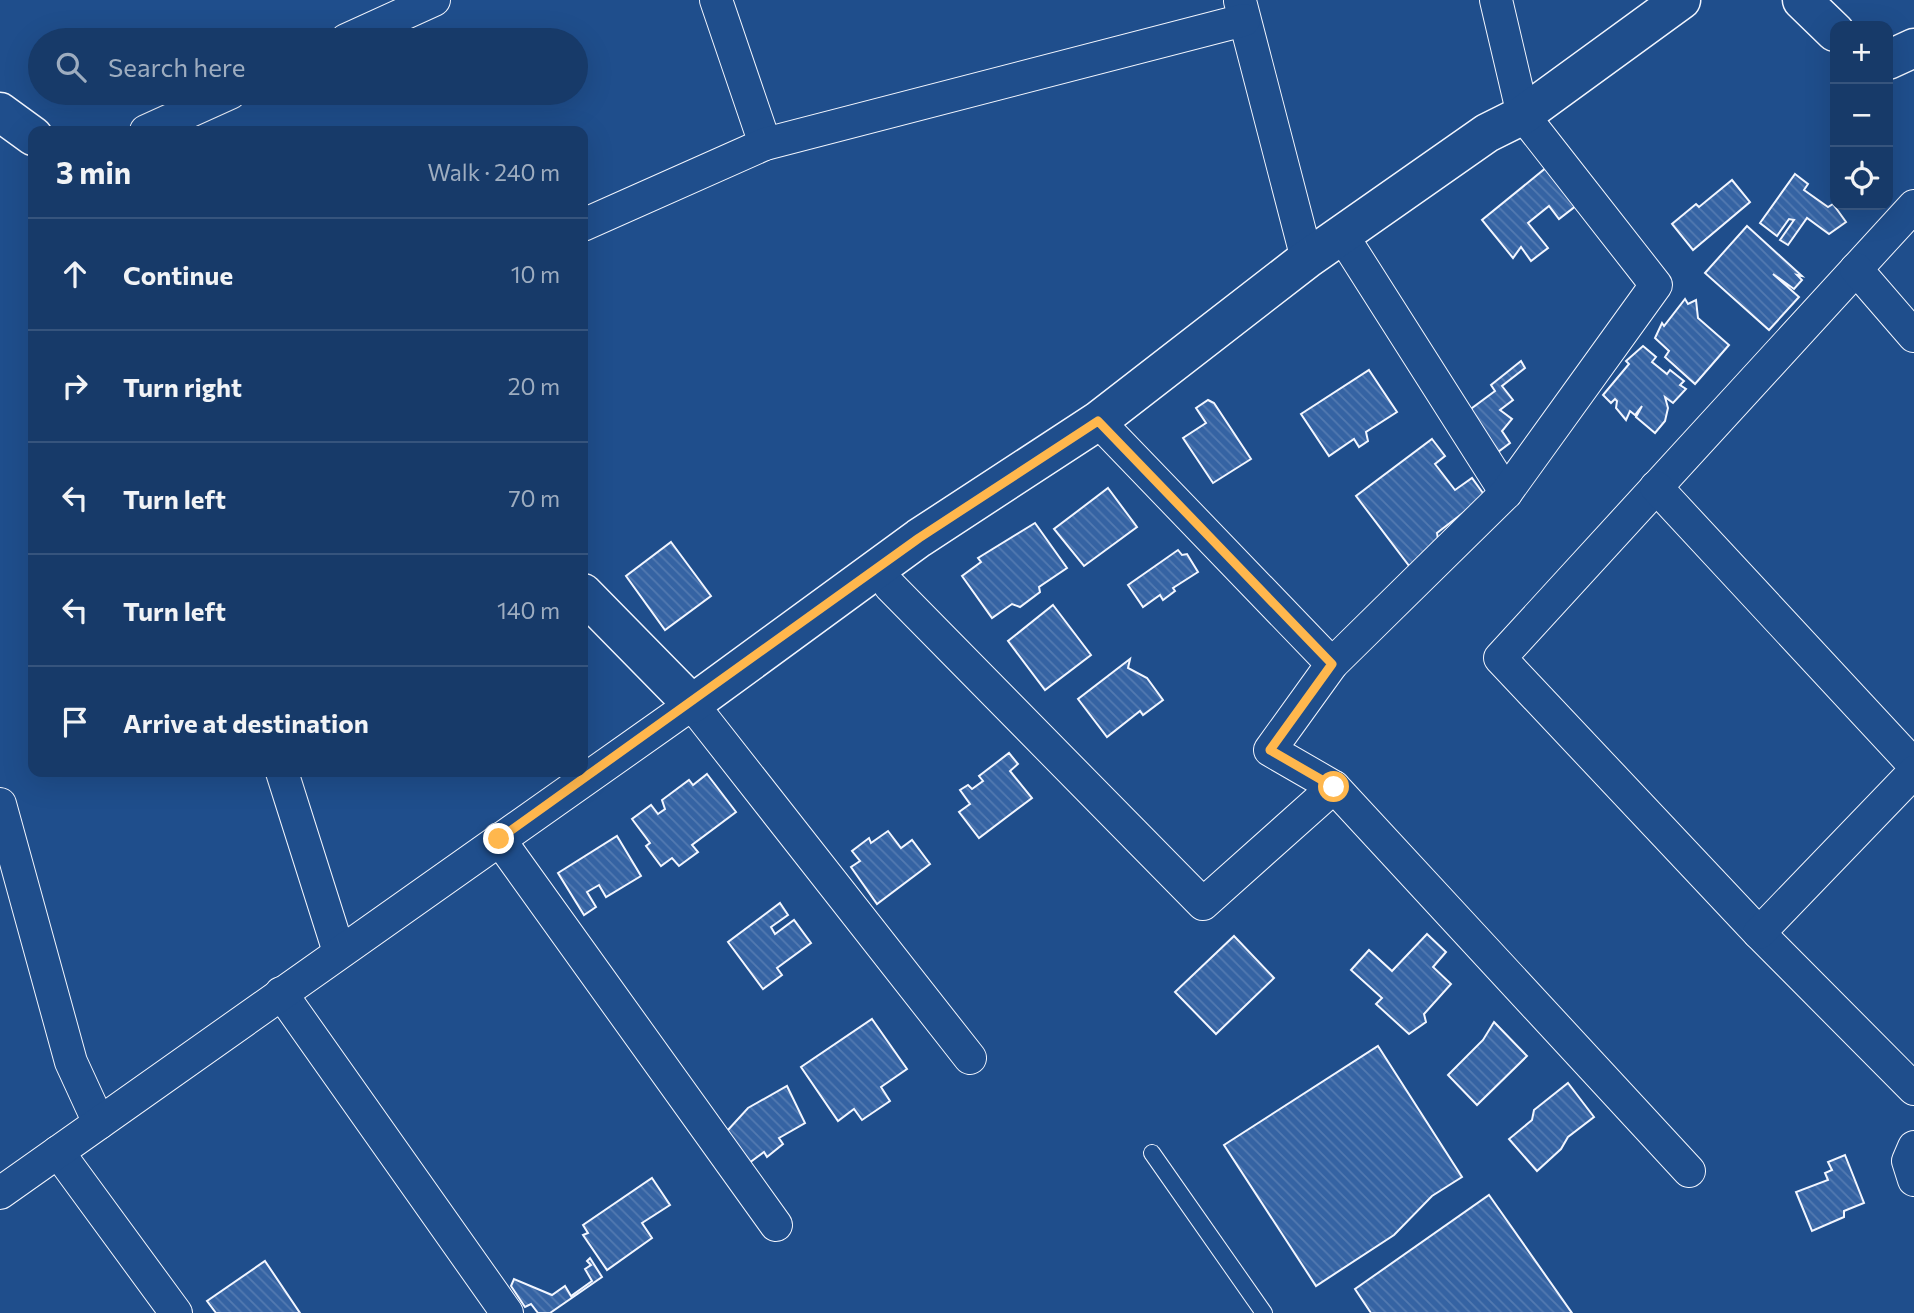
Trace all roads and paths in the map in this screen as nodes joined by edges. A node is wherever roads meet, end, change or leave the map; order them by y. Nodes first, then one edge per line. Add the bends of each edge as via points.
1 (434, 0) edge
2 (716, 0) edge
3 (1496, 0) edge
4 (1681, 0) edge
5 (1802, 0) edge
6 (1242, 10) edge
7 (1830, 27) edge
8 (372, 28) edge
9 (1914, 48) edge
10 (1893, 58) edge
11 (203, 105) edge
12 (0, 112) edge
13 (1523, 115) junction
14 (157, 126) edge
15 (28, 132) edge
16 (765, 144) junction
17 (1914, 206) edge
18 (588, 223) edge
19 (1342, 235) junction
20 (1307, 259) junction
21 (1856, 269) junction
22 (1914, 336) edge
23 (1098, 421) junction
24 (1656, 487) junction
25 (1506, 494) junction
26 (890, 586) dead end
27 (588, 598) edge
28 (1332, 664) junction
29 (692, 704) junction
30 (1914, 765) edge
31 (1914, 772) edge
32 (284, 777) edge
33 (588, 777) edge
34 (588, 777) edge
35 (1334, 787) junction
36 (0, 804) edge
37 (499, 839) junction
38 (1759, 933) junction
39 (339, 952) junction
40 (281, 993) junction
41 (970, 1058) dead end
42 (1914, 1089) edge
43 (99, 1123) junction
44 (1914, 1147) edge
45 (58, 1152) junction
46 (1152, 1153) dead end
47 (1689, 1171) dead end
48 (1914, 1180) edge
49 (0, 1193) edge
50 (776, 1225) dead end
51 (176, 1313) edge
52 (508, 1313) edge
53 (1264, 1313) edge

1 - 8 street
2 - 16 street
3 - 13 street
4 - 13 street
5 - 7 street
6 - 16 street
6 - 20 street
9 - 10 street
11 - 14 street
12 - 15 street
13 - 19 street via 1487,133
13 - 25 street via 1657,285
16 - 18 street
17 - 21 street
19 - 20 street
19 - 25 street
20 - 23 street
21 - 22 street
21 - 24 street
23 - 28 street
23 - 29 street via 919,538
24 - 30 street
24 - 38 street via 1500,658
25 - 28 street
26 - 35 street via 1202,904
27 - 29 street
28 - 35 street via 1270,750
29 - 34 street
29 - 41 street
31 - 38 street
32 - 39 street
33 - 37 street
35 - 47 street
36 - 43 street via 71,1062
37 - 39 street
37 - 50 street
38 - 42 street
39 - 40 street
40 - 43 street
40 - 52 street
43 - 45 street
44 - 48 street via 1908,1161
45 - 49 street
45 - 51 street
46 - 53 lane

